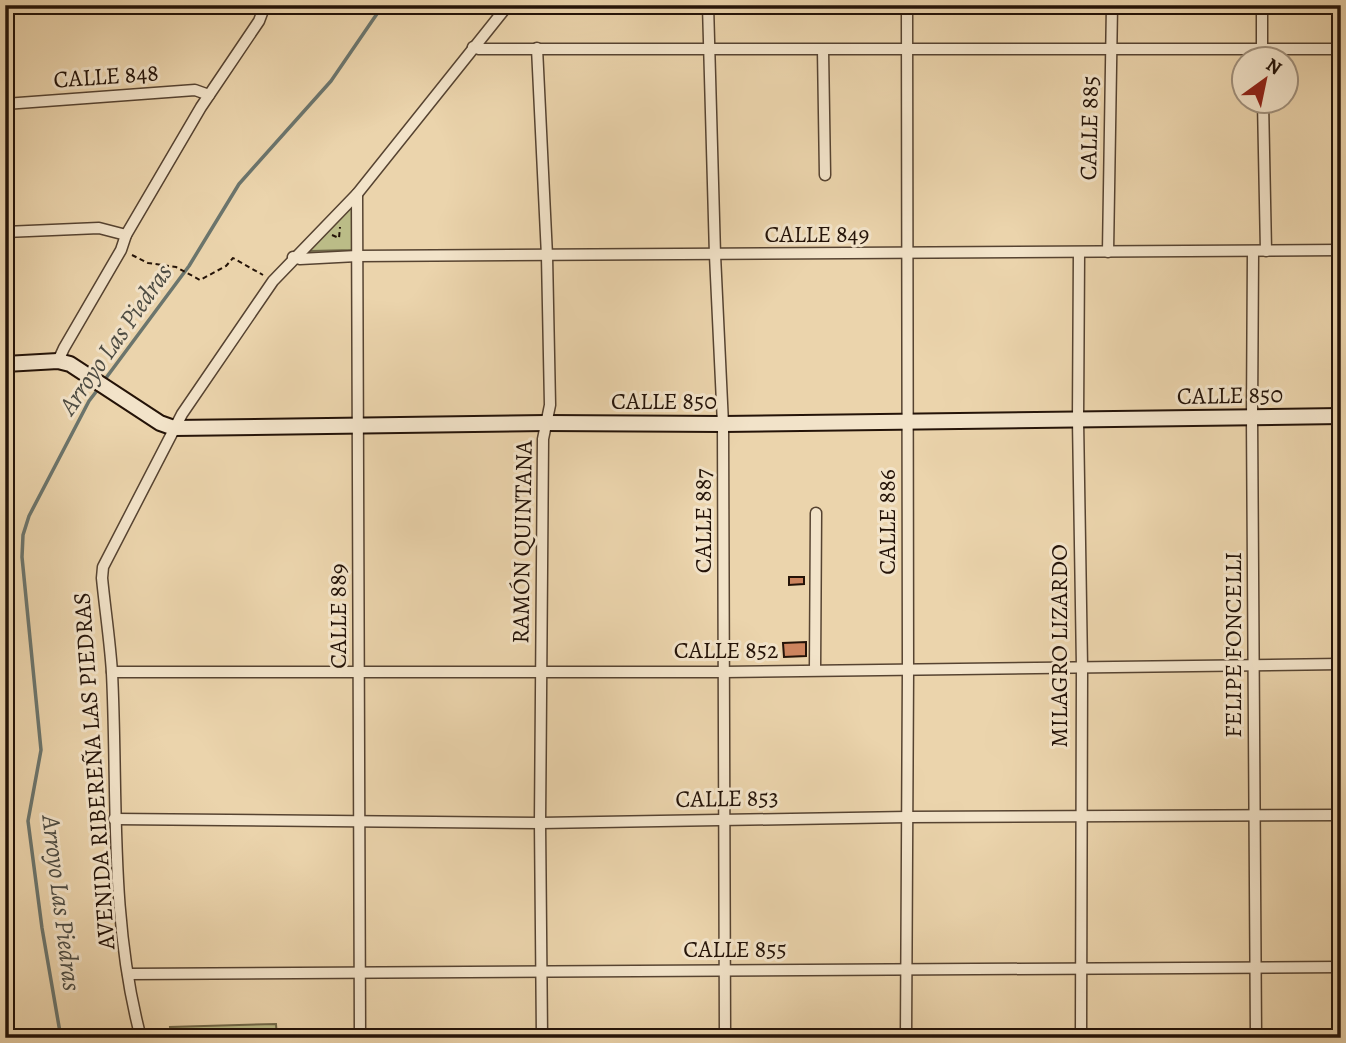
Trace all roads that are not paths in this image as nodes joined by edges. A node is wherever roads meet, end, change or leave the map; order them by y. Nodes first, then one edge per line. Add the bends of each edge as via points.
1 (265, 5) edge
2 (508, 5) edge
3 (708, 5) edge
4 (907, 5) edge
5 (1112, 5) edge
6 (1262, 5) edge
7 (1262, 46) edge
8 (472, 47) junction
9 (537, 48) junction
10 (708, 48) junction
11 (907, 48) junction
12 (1111, 48) junction
13 (1341, 49) edge
14 (823, 50) junction
15 (1300, 52) edge
16 (1230, 53) edge
17 (209, 96) junction
18 (5, 104) edge
19 (1263, 116) edge
20 (825, 175) dead end
21 (357, 194) junction
22 (5, 232) edge
23 (126, 235) junction
24 (1341, 250) edge
25 (1266, 251) junction
26 (1108, 252) junction
27 (1253, 252) junction
28 (1079, 253) junction
29 (907, 254) junction
30 (715, 255) junction
31 (357, 256) junction
32 (547, 256) junction
33 (293, 257) junction
34 (58, 361) junction
35 (5, 364) edge
36 (1341, 416) edge
37 (1252, 417) junction
38 (1078, 420) junction
39 (908, 422) junction
40 (546, 423) junction
41 (723, 424) junction
42 (358, 425) junction
43 (174, 428) junction
44 (816, 513) dead end
45 (1341, 664) edge
46 (1255, 666) junction
47 (1082, 667) junction
48 (816, 670) junction
49 (908, 670) junction
50 (542, 671) junction
51 (112, 672) junction
52 (359, 672) junction
53 (724, 672) junction
54 (1254, 815) junction
55 (1341, 815) edge
56 (1080, 816) junction
57 (908, 817) junction
58 (114, 819) junction
59 (724, 819) junction
60 (358, 821) junction
61 (540, 823) junction
62 (1341, 967) edge
63 (725, 969) junction
64 (1081, 969) junction
65 (1256, 969) junction
66 (906, 970) junction
67 (542, 971) junction
68 (359, 972) junction
69 (128, 974) junction
70 (141, 1038) edge
71 (360, 1038) edge
72 (542, 1038) edge
73 (725, 1038) edge
74 (906, 1038) edge
75 (1080, 1038) edge
76 (1256, 1038) edge

1 - 17 street
2 - 8 street, AVENIDA RIBEREÑA LAS PIEDRAS
3 - 10 street, CALLE 887
4 - 11 street, CALLE 886
5 - 12 street, CALLE 885
6 - 7 street
8 - 9 street
8 - 21 street, AVENIDA RIBEREÑA LAS PIEDRAS
9 - 10 street
9 - 32 street, RAMÓN QUINTANA
10 - 14 street
10 - 30 street, CALLE 887
11 - 12 street
11 - 14 street
11 - 29 street, CALLE 886
12 - 16 street
12 - 26 street, CALLE 885
13 - 15 street
14 - 20 street
17 - 18 street, CALLE 848 via 195,90
17 - 23 street
19 - 25 street
21 - 31 street, CALLE 889
21 - 33 street, AVENIDA RIBEREÑA LAS PIEDRAS
22 - 23 street via 99,228
23 - 34 street
24 - 25 street, CALLE 849
25 - 27 street, CALLE 849
26 - 27 street, CALLE 849
26 - 28 street, CALLE 849
27 - 37 street, FELIPE FONCELLI
28 - 29 street, CALLE 849
28 - 38 street, MILAGRO LIZARDO
29 - 30 street, CALLE 849
29 - 39 street, CALLE 886
30 - 32 street, CALLE 849
30 - 41 street, CALLE 887
31 - 32 street, CALLE 849
31 - 33 street, CALLE 849
31 - 42 street, CALLE 889
32 - 40 street, RAMÓN QUINTANA via 550,405
33 - 43 street, AVENIDA RIBEREÑA LAS PIEDRAS
34 - 35 main road, CALLE 850
34 - 43 main road, CALLE 850
36 - 37 main road, CALLE 850
37 - 38 main road, CALLE 850
37 - 46 street, FELIPE FONCELLI
38 - 39 main road, CALLE 850
38 - 47 street, MILAGRO LIZARDO
39 - 41 main road, CALLE 850
39 - 49 street, CALLE 886
40 - 41 main road, CALLE 850
40 - 42 main road, CALLE 850
40 - 50 street, RAMÓN QUINTANA
41 - 53 street, CALLE 887
42 - 43 main road, CALLE 850
42 - 52 street, CALLE 889
43 - 51 street, AVENIDA RIBEREÑA LAS PIEDRAS via 103,567
44 - 48 street
45 - 46 street, CALLE 852
46 - 47 street, CALLE 852
46 - 54 street, FELIPE FONCELLI
47 - 49 street, CALLE 852
47 - 56 street, MILAGRO LIZARDO
48 - 49 street, CALLE 852
48 - 53 street, CALLE 852
49 - 57 street, CALLE 886
50 - 52 street, CALLE 852
50 - 53 street, CALLE 852
50 - 61 street, RAMÓN QUINTANA
51 - 52 street, CALLE 852
51 - 58 street, AVENIDA RIBEREÑA LAS PIEDRAS
52 - 60 street, CALLE 889
53 - 59 street, CALLE 887
54 - 55 street, CALLE 853
54 - 56 street, CALLE 853
54 - 65 street, FELIPE FONCELLI
56 - 57 street, CALLE 853
56 - 64 street, MILAGRO LIZARDO
57 - 59 street, CALLE 853
57 - 66 street, CALLE 886
58 - 60 street, CALLE 853
58 - 69 street, AVENIDA RIBEREÑA LAS PIEDRAS
59 - 61 street, CALLE 853
59 - 63 street, CALLE 887
60 - 61 street, CALLE 853
60 - 68 street, CALLE 889
61 - 67 street, RAMÓN QUINTANA
62 - 65 street, CALLE 855
63 - 66 street, CALLE 855
63 - 67 street, CALLE 855
63 - 73 street, CALLE 887
64 - 65 street, CALLE 855
64 - 66 street, CALLE 855
64 - 75 street, MILAGRO LIZARDO
65 - 76 street, FELIPE FONCELLI
66 - 74 street, CALLE 886
67 - 68 street, CALLE 855
67 - 72 street, RAMÓN QUINTANA
68 - 69 street, CALLE 855
68 - 71 street, CALLE 889
69 - 70 street, AVENIDA RIBEREÑA LAS PIEDRAS

